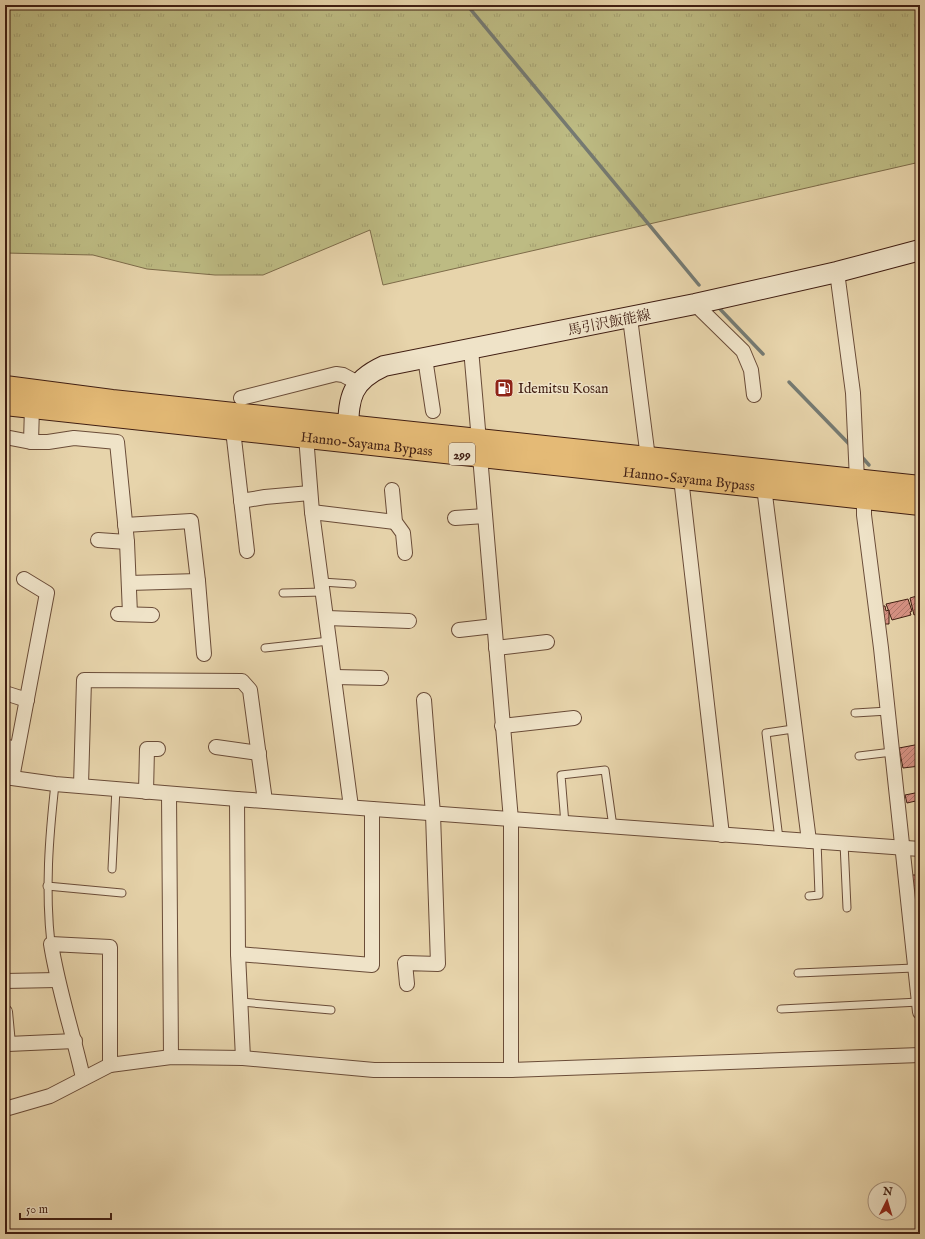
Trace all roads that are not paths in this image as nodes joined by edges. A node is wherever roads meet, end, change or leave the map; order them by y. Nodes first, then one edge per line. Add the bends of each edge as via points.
1 (920, 250) edge
2 (837, 272) junction
3 (695, 304) junction
4 (630, 318) junction
5 (471, 349) junction
6 (425, 358) junction
7 (358, 383) junction
8 (5, 388) edge
9 (754, 395) dead end
10 (241, 398) dead end
11 (5, 404) edge
12 (32, 407) junction
13 (434, 411) dead end
14 (233, 430) junction
15 (348, 433) junction
16 (306, 436) junction
17 (5, 437) edge
18 (31, 442) junction
19 (479, 449) junction
20 (648, 458) junction
21 (681, 478) junction
22 (920, 486) edge
23 (764, 487) junction
24 (861, 489) junction
25 (392, 490) dead end
26 (310, 493) junction
27 (241, 501) junction
28 (920, 504) edge
29 (312, 512) junction
30 (485, 516) junction
31 (455, 518) dead end
32 (395, 522) junction
33 (125, 525) junction
34 (98, 540) dead end
35 (127, 542) junction
36 (247, 551) dead end
37 (405, 552) dead end
38 (24, 579) dead end
39 (198, 581) junction
40 (129, 583) junction
41 (352, 584) dead end
42 (322, 587) junction
43 (283, 593) dead end
44 (152, 615) dead end
45 (327, 618) junction
46 (409, 621) dead end
47 (494, 626) junction
48 (459, 630) dead end
49 (329, 641) junction
50 (548, 642) dead end
51 (266, 648) dead end
52 (496, 648) junction
53 (204, 654) dead end
54 (335, 677) junction
55 (381, 678) dead end
56 (259, 688) dead end
57 (5, 693) edge
58 (27, 700) junction
59 (424, 700) dead end
60 (888, 711) junction
61 (855, 713) dead end
62 (574, 718) dead end
63 (502, 726) junction
64 (793, 729) junction
65 (216, 747) dead end
66 (11, 748) edge
67 (158, 749) dead end
68 (892, 752) junction
69 (259, 753) junction
70 (859, 756) dead end
71 (8, 778) edge
72 (55, 784) junction
73 (81, 785) junction
74 (116, 788) junction
75 (146, 792) junction
76 (169, 794) junction
77 (237, 799) junction
78 (270, 802) junction
79 (351, 807) junction
80 (372, 809) junction
81 (432, 814) junction
82 (511, 820) junction
83 (565, 824) junction
84 (613, 827) junction
85 (722, 835) junction
86 (779, 839) junction
87 (813, 841) junction
88 (844, 843) junction
89 (903, 849) junction
90 (920, 849) edge
91 (112, 869) dead end
92 (47, 886) junction
93 (122, 893) dead end
94 (809, 896) dead end
95 (847, 908) dead end
96 (51, 944) junction
97 (238, 954) junction
98 (914, 968) junction
99 (798, 973) dead end
100 (57, 980) junction
101 (5, 981) edge
102 (407, 984) dead end
103 (241, 1002) junction
104 (919, 1007) edge
105 (781, 1009) dead end
106 (331, 1010) dead end
107 (5, 1012) edge
108 (75, 1041) junction
109 (920, 1055) edge
110 (172, 1057) junction
111 (243, 1058) junction
112 (110, 1064) junction
113 (511, 1070) junction
114 (83, 1078) junction
115 (5, 1109) edge

1 - 2 main road, 馬引沢飯能線
2 - 3 main road, 馬引沢飯能線
2 - 24 street via 853,393
3 - 4 main road, 馬引沢飯能線
3 - 9 street via 743,351 752,370
4 - 5 main road, 馬引沢飯能線
4 - 20 street
5 - 6 main road, 馬引沢飯能線
5 - 19 street
6 - 7 main road, 馬引沢飯能線 via 384,366
6 - 13 street
7 - 10 street via 336,374
7 - 15 main road via 352,392
8 - 15 highway, Hanno-Sayama Bypass / 299
11 - 12 highway, Hanno-Sayama Bypass / 299
12 - 14 highway, Hanno-Sayama Bypass / 299
12 - 18 street
14 - 16 highway, Hanno-Sayama Bypass / 299
14 - 27 street
15 - 16 highway, Hanno-Sayama Bypass / 299
15 - 19 highway, Hanno-Sayama Bypass / 299
16 - 26 street
17 - 18 street
18 - 33 street via 74,438 117,442
19 - 20 highway, Hanno-Sayama Bypass / 299
19 - 21 highway, Hanno-Sayama Bypass / 299
19 - 30 street
20 - 24 highway, Hanno-Sayama Bypass / 299
21 - 23 highway, Hanno-Sayama Bypass / 299
21 - 85 street
22 - 24 highway, Hanno-Sayama Bypass / 299
23 - 24 highway, Hanno-Sayama Bypass / 299
23 - 64 street
24 - 28 highway, Hanno-Sayama Bypass / 299
24 - 60 street
25 - 32 street
26 - 27 street
26 - 29 street
27 - 36 street
29 - 32 street
29 - 42 street
30 - 31 street
30 - 47 street
32 - 37 street via 402,533
33 - 35 street
33 - 39 street via 191,521
34 - 35 street
35 - 40 street
38 - 58 street via 47,593
39 - 40 street
39 - 53 street
40 - 44 street via 124,614
41 - 42 lane
42 - 43 lane
42 - 45 street
45 - 46 street
45 - 49 street
47 - 48 street
47 - 52 street
49 - 51 lane
49 - 54 street
50 - 52 street
52 - 63 street
54 - 55 street
54 - 79 street
56 - 78 street
57 - 58 street
58 - 66 street
59 - 81 street
60 - 61 lane
60 - 68 street
62 - 63 street
63 - 82 street
64 - 86 lane via 766,733
64 - 87 street
65 - 69 street
66 - 71 street
67 - 75 street via 147,749
68 - 70 lane
68 - 89 street
69 - 73 street via 250,690 242,681 84,680
69 - 78 street
71 - 72 street
72 - 73 street
72 - 92 lane
73 - 74 street
74 - 75 street
74 - 91 lane
75 - 76 street
76 - 77 street
76 - 110 street
77 - 78 street
77 - 97 street
78 - 79 street
79 - 80 street
80 - 81 street
80 - 97 street via 372,965
81 - 82 street
81 - 102 street via 438,964 406,963
82 - 83 street
82 - 113 street
83 - 84 street
83 - 84 lane via 561,775 605,770
84 - 85 street
85 - 86 street
86 - 87 street
87 - 88 street
87 - 94 lane via 819,895
88 - 89 street
88 - 95 lane
89 - 90 street
89 - 98 street
92 - 93 lane
92 - 96 lane
96 - 100 street
96 - 112 street via 110,948
97 - 103 street
98 - 99 lane
98 - 104 street
100 - 101 street
100 - 108 street
103 - 106 lane
103 - 111 street
104 - 105 lane
107 - 108 street via 8,1044
108 - 114 street
109 - 113 street
110 - 111 street
110 - 112 street
111 - 113 street via 374,1070
112 - 114 street
114 - 115 street via 50,1096

